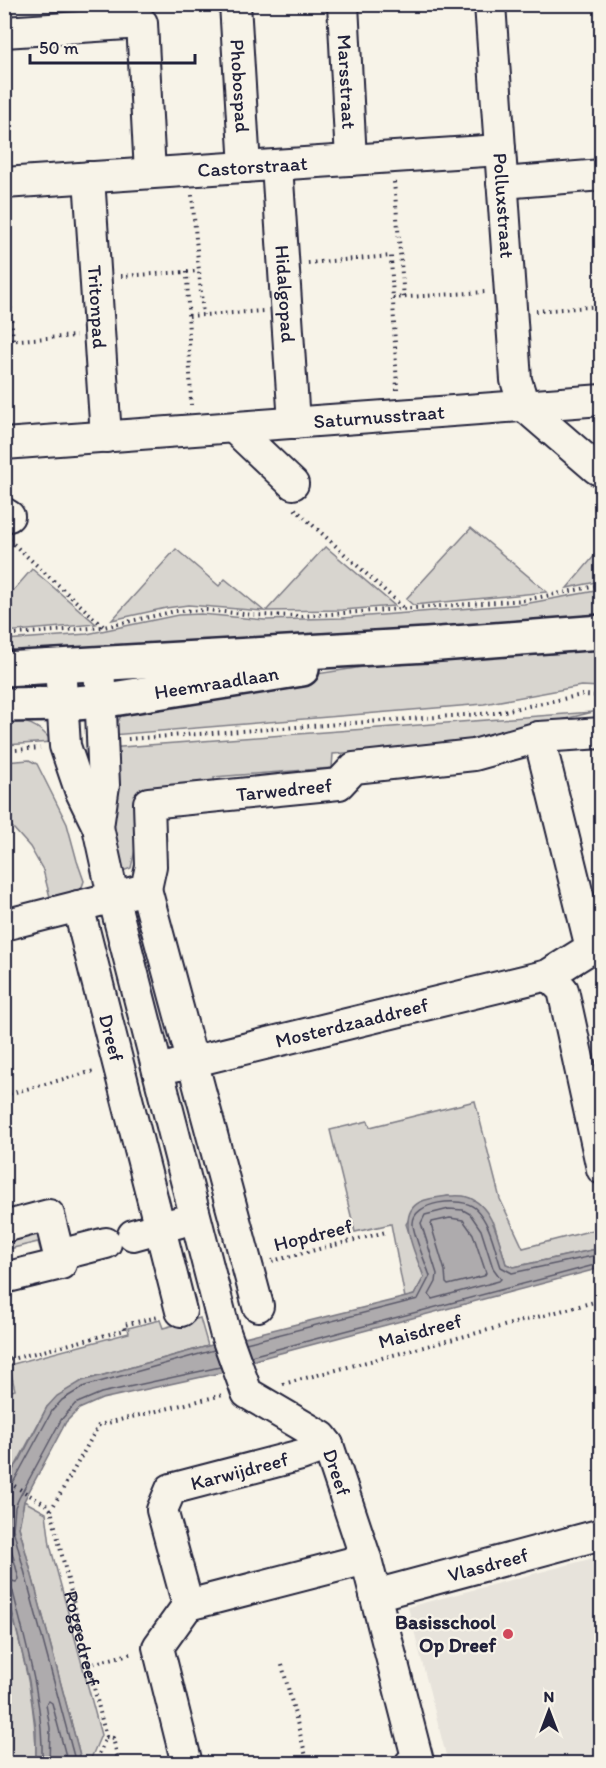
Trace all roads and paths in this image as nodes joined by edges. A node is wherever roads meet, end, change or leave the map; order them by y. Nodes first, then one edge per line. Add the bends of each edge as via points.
1 (235, 4) edge
2 (343, 4) edge
3 (490, 4) edge
4 (4, 32) edge
5 (500, 150) junction
6 (392, 158) junction
7 (351, 160) junction
8 (277, 165) junction
9 (244, 167) junction
10 (190, 171) junction
11 (150, 173) junction
12 (602, 175) edge
13 (89, 177) junction
14 (4, 183) edge
15 (502, 183) junction
16 (4, 236) edge
17 (400, 255) junction
18 (391, 256) junction
19 (284, 265) junction
20 (199, 271) junction
21 (186, 272) junction
22 (96, 278) junction
23 (393, 298) junction
24 (404, 298) junction
25 (510, 302) junction
26 (4, 306) edge
27 (10, 306) junction
28 (602, 306) edge
29 (287, 309) junction
30 (203, 315) junction
31 (189, 316) junction
32 (100, 335) junction
33 (13, 340) junction
34 (4, 341) edge
35 (602, 400) edge
36 (524, 406) junction
37 (398, 416) junction
38 (294, 423) junction
39 (234, 428) junction
40 (192, 430) junction
41 (106, 437) junction
42 (4, 444) edge
43 (597, 469) dead end
44 (293, 484) joint
45 (6, 522) edge
46 (602, 585) edge
47 (405, 609) junction
48 (104, 627) junction
49 (602, 632) edge
50 (4, 635) edge
51 (427, 645) junction
52 (99, 663) junction
53 (60, 665) junction
54 (4, 669) edge
55 (602, 696) edge
56 (100, 701) junction
57 (63, 704) junction
58 (4, 705) edge
59 (602, 733) edge
60 (539, 737) junction
61 (102, 741) junction
62 (98, 827) junction
63 (146, 889) junction
64 (113, 896) junction
65 (78, 906) junction
66 (4, 926) edge
67 (548, 975) junction
68 (192, 1062) junction
69 (118, 1064) junction
70 (157, 1070) junction
71 (591, 1073) edge
72 (4, 1095) edge
73 (601, 1167) edge
74 (231, 1207) junction
75 (195, 1218) junction
76 (4, 1227) edge
77 (386, 1232) dead end
78 (133, 1235) junction
79 (59, 1256) junction
80 (248, 1267) junction
81 (4, 1278) edge
82 (602, 1300) edge
83 (258, 1306) dead end
84 (181, 1311) joint
85 (4, 1361) edge
86 (4, 1366) edge
87 (4, 1390) edge
88 (248, 1394) junction
89 (328, 1445) junction
90 (4, 1480) edge
91 (51, 1510) junction
92 (602, 1534) edge
93 (366, 1559) junction
94 (375, 1595) junction
95 (188, 1605) junction
96 (158, 1647) junction
97 (88, 1665) junction
98 (282, 1665) dead end
99 (106, 1737) junction
100 (94, 1764) edge
101 (119, 1764) edge
102 (187, 1764) edge
103 (308, 1764) edge
104 (410, 1764) edge

1 - 9 street, Phobospad
2 - 7 street, Marsstraat
3 - 5 street, Polluxstraat
4 - 11 street via 142,24
5 - 6 street, Castorstraat
5 - 15 street, Polluxstraat
6 - 7 street, Castorstraat
6 - 17 path
7 - 8 street, Castorstraat
8 - 9 street, Castorstraat
8 - 19 street, Hidalgopad
9 - 10 street, Castorstraat
10 - 11 street, Castorstraat
10 - 20 path
11 - 13 street, Castorstraat
12 - 15 street
13 - 14 street, Castorstraat
13 - 22 street, Tritonpad
15 - 25 street, Polluxstraat
16 - 27 path
17 - 18 path
17 - 24 path
18 - 19 path
18 - 23 path
19 - 29 street, Hidalgopad
20 - 21 path
20 - 30 path
21 - 22 path
21 - 31 path
22 - 32 street, Tritonpad
23 - 24 path
23 - 37 path
24 - 25 path
25 - 28 path
25 - 36 street, Polluxstraat via 516,380
26 - 27 path
27 - 33 path
29 - 30 path
29 - 38 street, Hidalgopad
30 - 31 path
31 - 40 path
32 - 33 path
32 - 41 street, Tritonpad
33 - 34 path
35 - 36 street, Saturnusstraat
36 - 37 street, Saturnusstraat
36 - 43 street
37 - 38 street, Saturnusstraat
38 - 39 street, Saturnusstraat
39 - 40 street, Saturnusstraat
39 - 44 street
40 - 41 street, Saturnusstraat
41 - 42 street, Saturnusstraat
44 - 47 path via 286,501
45 - 48 path
46 - 47 path via 525,600
47 - 48 path via 303,616 176,610
48 - 50 path
49 - 51 main road, Heemraadlaan
51 - 52 main road, Heemraadlaan
51 - 56 main road, Heemraadlaan
52 - 53 main road, Heemraadlaan
52 - 56 street, Dreef
53 - 54 main road, Heemraadlaan
53 - 57 street, Dreef
55 - 61 path via 582,696 494,713
56 - 57 main road, Heemraadlaan
56 - 61 street, Dreef
57 - 58 main road, Heemraadlaan
57 - 62 street, Dreef via 65,746
59 - 60 street, Tarwedreef
60 - 63 street, Tarwedreef via 474,755 354,768 339,784 149,803 151,866
60 - 67 street, Mosterdzaaddreef via 591,948
61 - 62 street, Dreef via 104,785
62 - 64 street, Dreef
63 - 64 street
63 - 68 street
64 - 65 street
64 - 70 street, Dreef
65 - 66 street
65 - 69 street, Dreef
67 - 68 street, Mosterdzaaddreef
67 - 71 street via 563,990
68 - 70 street, Mosterdzaaddreef
68 - 74 street
69 - 72 path
69 - 78 street, Dreef
70 - 75 street, Dreef
71 - 73 street
74 - 75 street
74 - 80 street
75 - 78 street
75 - 88 street, Dreef via 225,1332
76 - 79 street via 49,1215
77 - 80 path, Hopdreef
78 - 79 street
78 - 84 street, Dreef
79 - 81 street via 61,1264
80 - 83 street
82 - 88 path, Maisdreef
84 - 85 path via 124,1325 125,1330
86 - 87 path via 10,1388
88 - 89 street, Dreef via 322,1437
88 - 91 path via 227,1394 99,1425
89 - 93 street, Dreef
89 - 95 street, Karwijdreef via 171,1489 162,1510
90 - 91 path
91 - 97 path, Roggedreef
92 - 94 street, Vlasdreef
93 - 94 street, Dreef
93 - 95 street
94 - 104 street, Dreef via 418,1761
95 - 96 street
96 - 97 path
96 - 102 street
97 - 99 path, Roggedreef
98 - 103 path
99 - 100 path
99 - 101 path, Roggedreef via 113,1738

